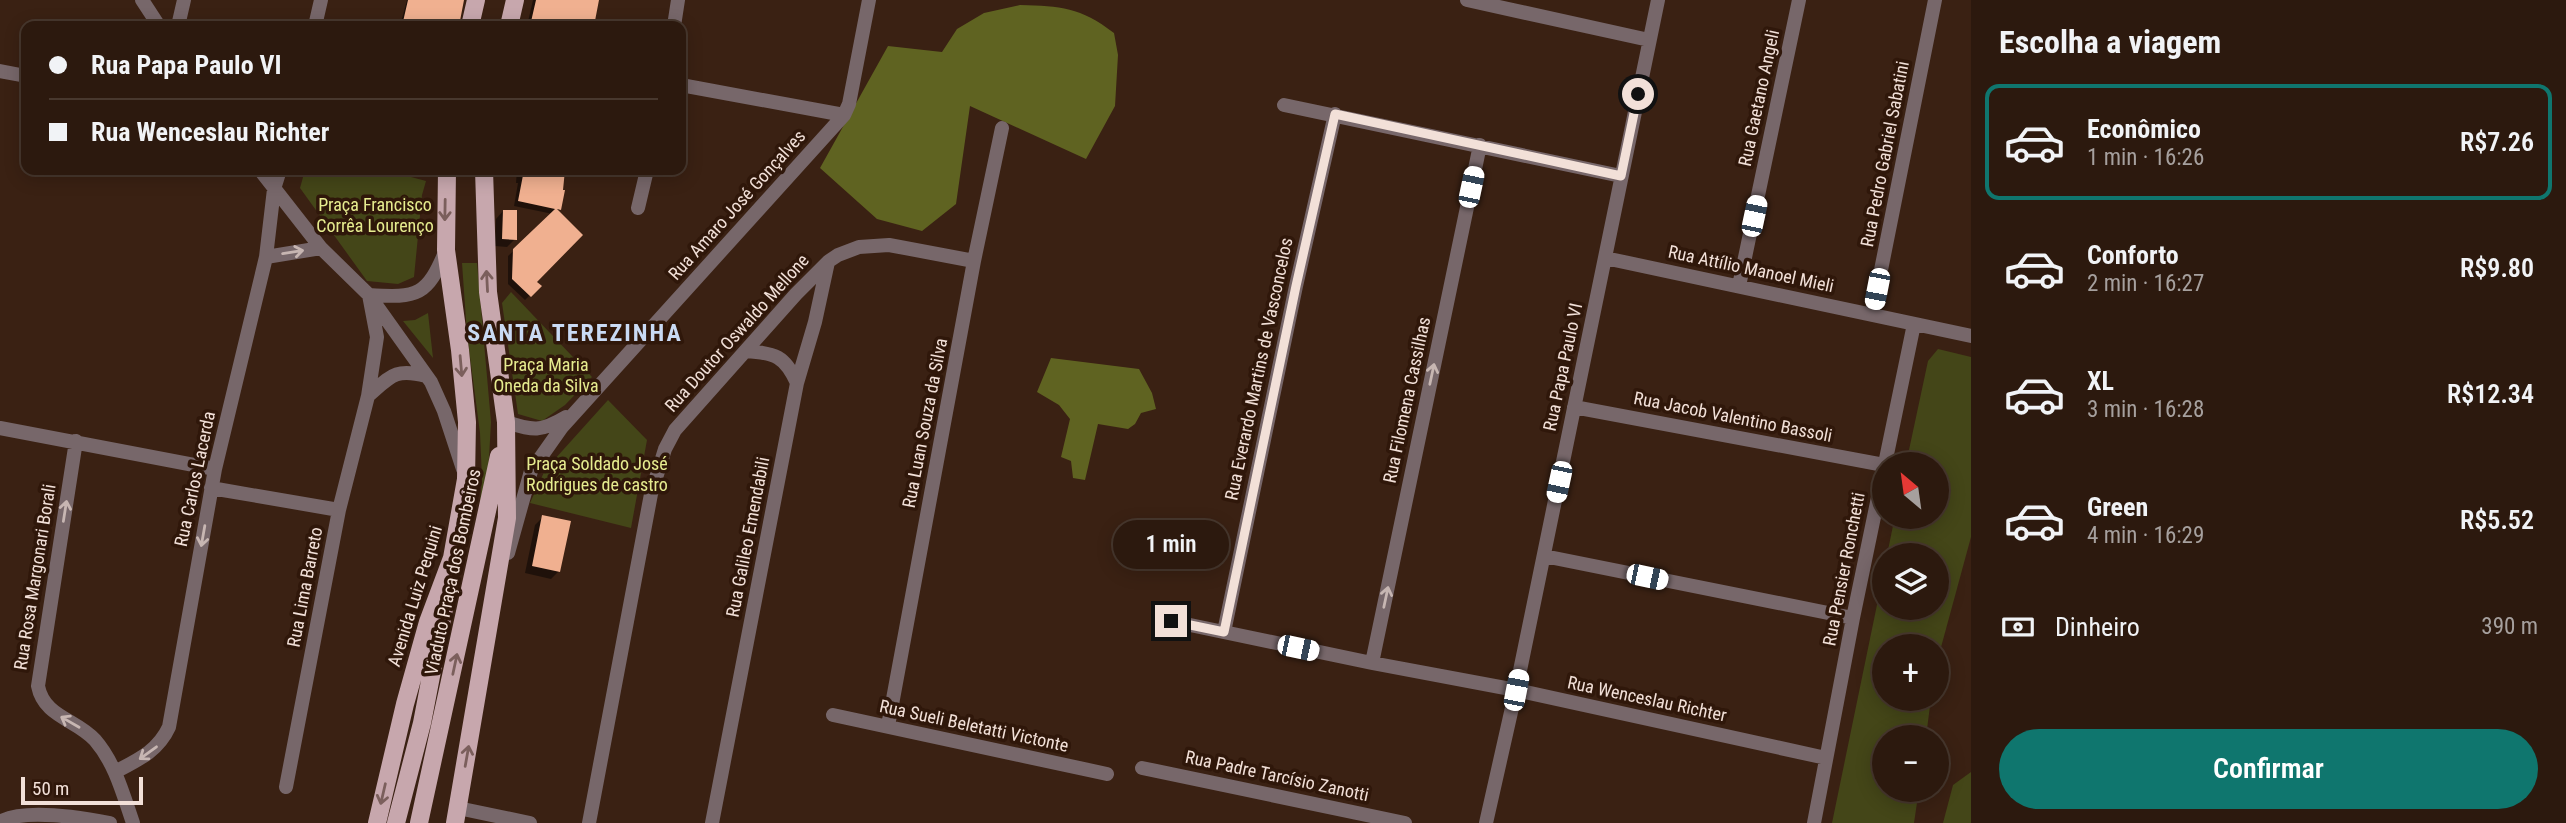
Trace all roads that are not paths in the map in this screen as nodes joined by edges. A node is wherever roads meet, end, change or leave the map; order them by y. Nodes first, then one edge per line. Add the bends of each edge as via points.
1 (142, 0) edge
2 (184, 0) edge
3 (321, 0) edge
4 (476, 0) edge
5 (515, 0) edge
6 (678, 0) edge
7 (869, 0) edge
8 (1467, 0) edge
9 (1658, 0) edge
10 (1799, 0) edge
11 (1935, 0) edge
12 (156, 21) edge
13 (179, 21) edge
14 (316, 21) edge
15 (471, 21) edge
16 (510, 21) edge
17 (675, 21) edge
18 (1649, 40) junction
19 (0, 71) edge
20 (21, 75) edge
21 (686, 86) edge
22 (1284, 104) dead end
23 (1335, 114) junction
24 (844, 115) junction
25 (1002, 128) dead end
26 (1480, 145) junction
27 (264, 175) edge
28 (278, 175) edge
29 (447, 175) edge
30 (485, 175) edge
31 (646, 175) edge
32 (1621, 176) junction
33 (274, 189) junction
34 (638, 208) dead end
35 (321, 248) junction
36 (446, 250) junction
37 (266, 257) junction
38 (1605, 257) junction
39 (829, 261) junction
40 (974, 261) junction
41 (1739, 286) junction
42 (369, 295) junction
43 (1872, 315) junction
44 (1914, 324) junction
45 (1971, 336) edge
46 (746, 351) junction
47 (426, 376) junction
48 (797, 383) junction
49 (368, 396) junction
50 (1574, 407) junction
51 (579, 409) junction
52 (506, 422) junction
53 (0, 428) edge
54 (76, 440) junction
55 (1887, 452) edge
56 (1872, 463) edge
57 (215, 469) junction
58 (467, 479) junction
59 (211, 488) junction
60 (339, 510) junction
61 (1872, 524) edge
62 (1544, 556) junction
63 (452, 558) junction
64 (1853, 618) junction
65 (1171, 621) dead end
66 (489, 624) junction
67 (1224, 632) junction
68 (1372, 663) junction
69 (1516, 690) junction
70 (833, 715) dead end
71 (888, 726) junction
72 (1826, 758) junction
73 (1142, 768) dead end
74 (115, 772) junction
75 (1107, 774) dead end
76 (286, 788) dead end
77 (457, 815) edge
78 (0, 822) edge
79 (110, 823) edge
80 (133, 823) edge
81 (377, 823) edge
82 (396, 823) edge
83 (419, 823) edge
84 (530, 823) edge
85 (589, 823) edge
86 (712, 823) edge
87 (1405, 823) edge
88 (1486, 823) edge
89 (1814, 823) edge

1 - 12 street
2 - 13 street
3 - 14 street
4 - 15 main road
5 - 16 main road
6 - 17 street
7 - 24 street, Rua Amaro José Gonçalves
8 - 18 street
9 - 18 street, Rua Papa Paulo VI
10 - 41 street, Rua Gaetano Angeli
11 - 43 street, Rua Pedro Gabriel Sabatini
18 - 32 street, Rua Papa Paulo VI
19 - 20 street
21 - 24 street
22 - 23 street
23 - 26 street
23 - 67 street, Rua Everardo Martins de Vasconcelos
24 - 51 street, Rua Amaro José Gonçalves
25 - 40 street, Rua Luan Souza da Silva
26 - 32 street
68 -> 26 street, Rua Filomena Cassilhas
27 - 33 street
28 - 33 street, Rua Carlos Lacerda
29 -> 36 main road, Avenida Luiz Pequini
52 -> 30 main road via 488,292
31 - 34 street
32 - 38 street, Rua Papa Paulo VI
33 - 35 street
33 - 37 street, Rua Carlos Lacerda
37 -> 35 street
35 - 42 street
36 - 42 street via 435,276 415,293
36 -> 58 main road, Avenida Luiz Pequini via 466,410
37 - 57 street, Rua Carlos Lacerda
38 - 41 street, Rua Attílio Manoel Mieli
38 - 50 street, Rua Papa Paulo VI
39 - 40 street, Rua Doutor Oswaldo Mellone via 859,247 889,245
39 - 46 street, Rua Doutor Oswaldo Mellone
39 - 48 street, Rua Galileo Emendabili
40 - 71 street, Rua Luan Souza da Silva
41 - 43 street, Rua Attílio Manoel Mieli
42 - 47 street
42 - 49 street, Rua Lima Barreto via 377,337
43 - 44 street, Rua Attílio Manoel Mieli
44 - 45 street, Rua Attílio Manoel Mieli
44 - 55 street, Rua Pensier Ronchetti
46 - 48 street via 777,356
46 - 85 street, Rua Doutor Oswaldo Mellone via 675,430 659,465
47 - 49 street via 406,370
47 - 58 street via 444,411
48 - 86 street, Rua Galileo Emendabili
49 - 60 street, Rua Lima Barreto
50 - 56 street, Rua Jacob Valentino Bassoli
50 - 62 street, Rua Papa Paulo VI
51 - 52 street, Rua Amaro José Gonçalves via 543,429
51 - 66 street, Rua Amaro José Gonçalves via 531,471
52 - 66 main road via 507,518
83 -> 52 main road, Viaduto Praça dos Bombeiros
53 - 54 street
54 - 57 street
74 -> 54 street, Rua Rosa Margonari Borali via 95,740 48,707 38,686
57 - 59 street, Rua Carlos Lacerda
58 - 63 main road, Avenida Luiz Pequini
59 - 60 street
59 -> 74 street, Rua Carlos Lacerda via 169,727 158,746
60 - 76 street, Rua Lima Barreto
61 - 64 street, Rua Pensier Ronchetti
62 - 64 street
62 - 69 street, Rua Papa Paulo VI
63 -> 81 main road, Avenida Luiz Pequini via 428,622
63 - 82 main road, Viaduto Praça dos Bombeiros via 440,638
64 - 72 street, Rua Pensier Ronchetti
65 - 67 street, Rua Wenceslau Richter
77 -> 66 main road
67 - 68 street, Rua Wenceslau Richter
68 - 69 street, Rua Wenceslau Richter
69 - 72 street, Rua Wenceslau Richter
69 - 88 street, Rua Papa Paulo VI
70 - 71 street, Rua Sueli Beletatti Victonte
71 - 75 street, Rua Sueli Beletatti Victonte
72 - 89 street, Rua Pensier Ronchetti
73 - 87 street, Rua Padre Tarcísio Zanotti
74 - 80 street, Rua Rosa Margonari Borali
77 - 84 street
78 - 79 street via 34,816

